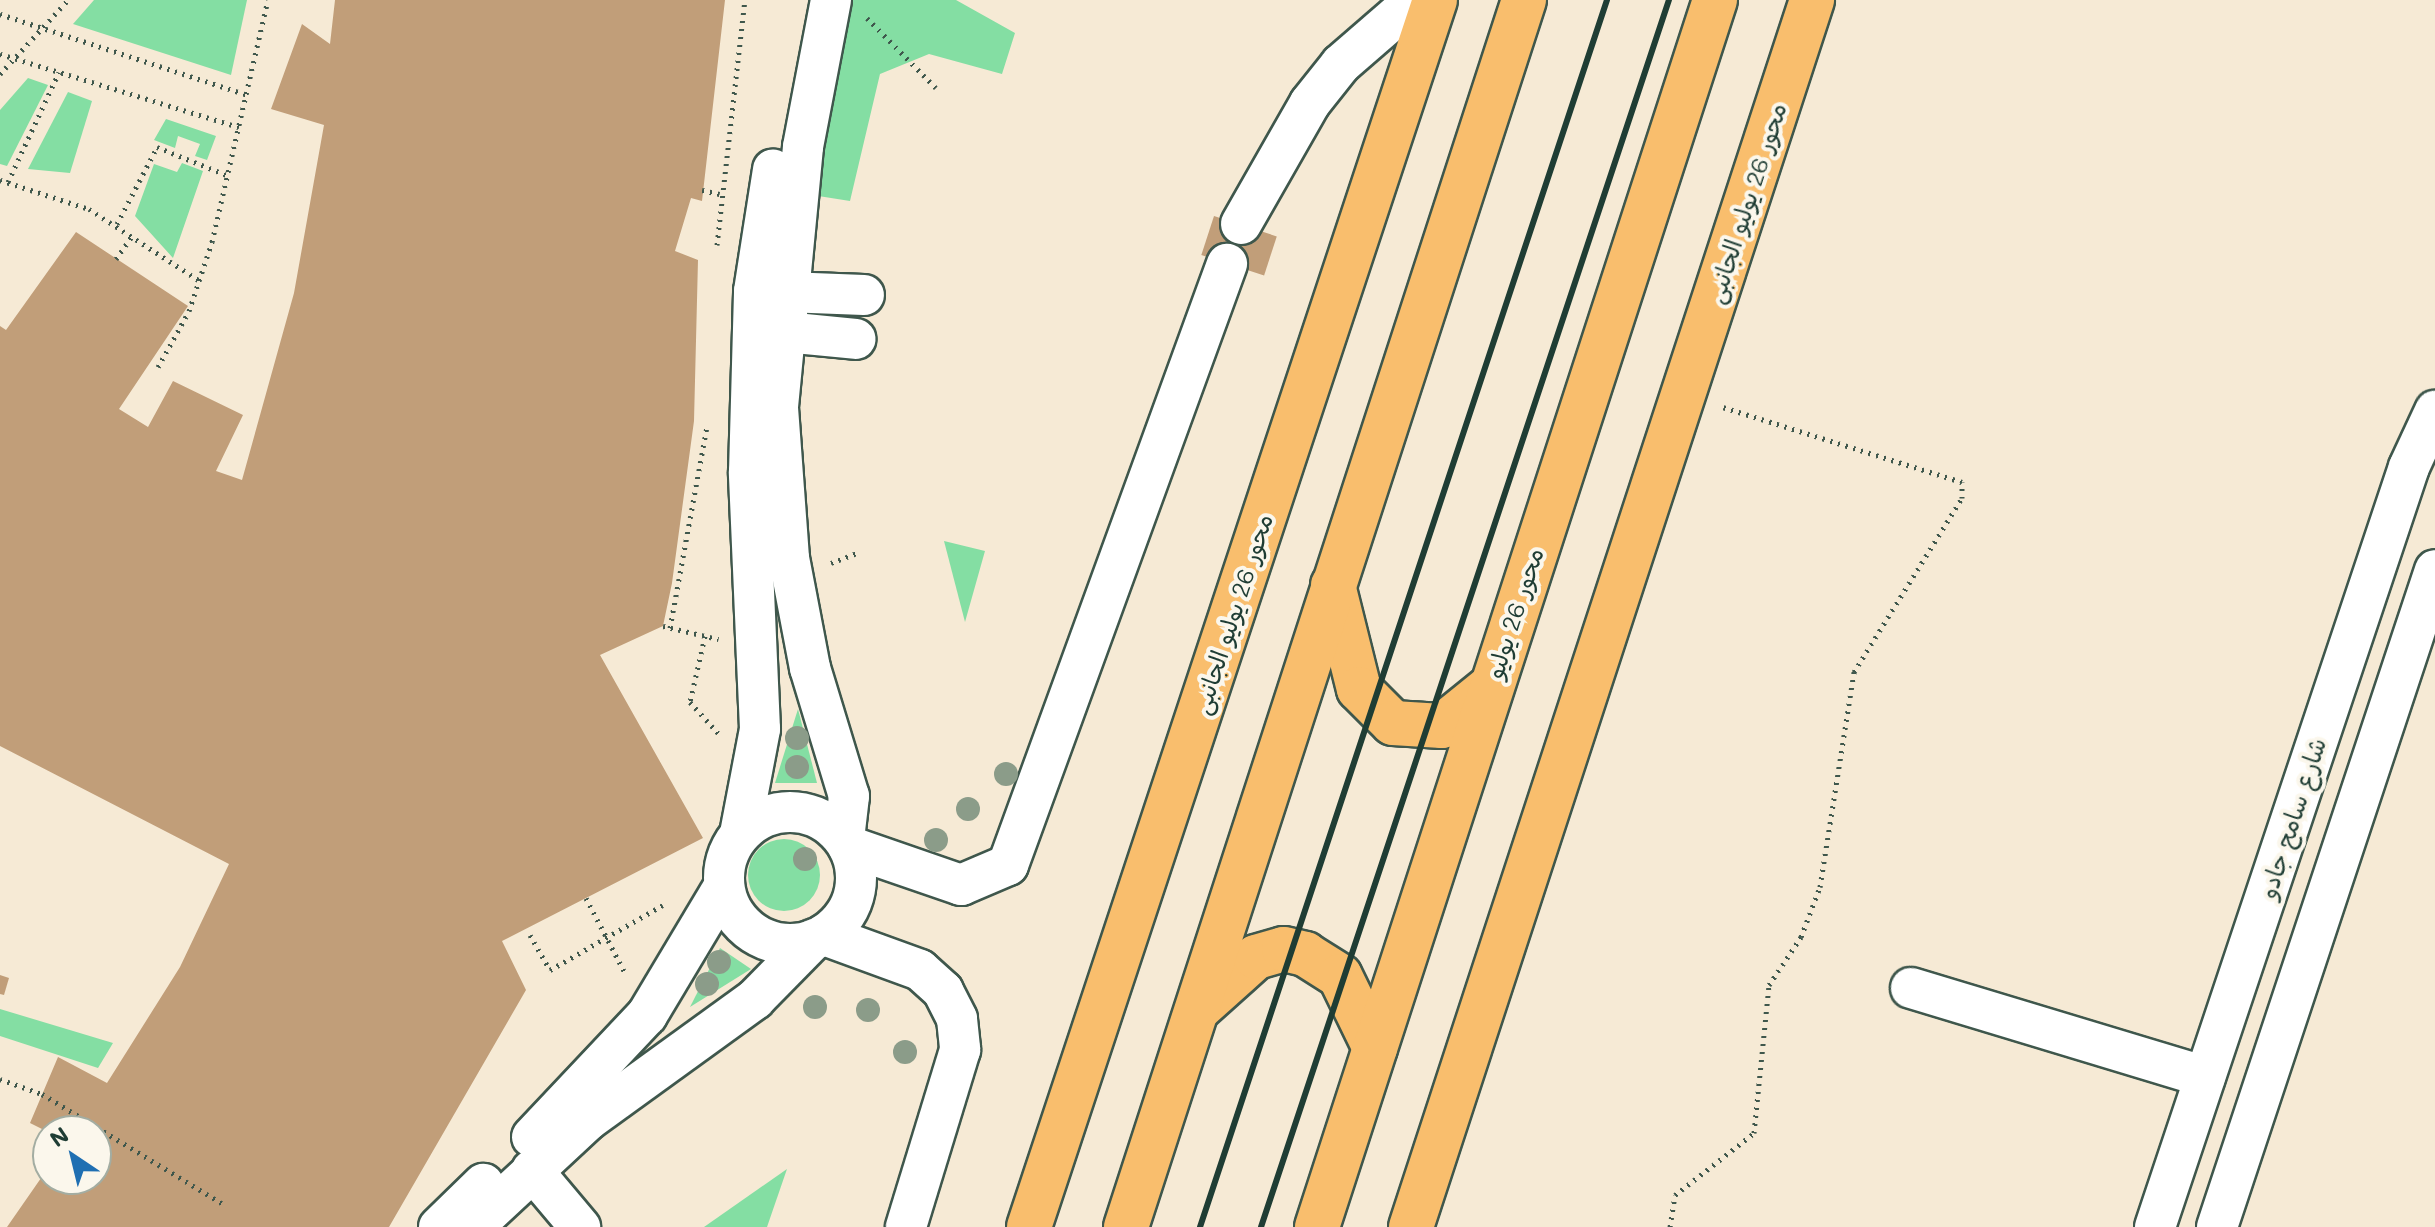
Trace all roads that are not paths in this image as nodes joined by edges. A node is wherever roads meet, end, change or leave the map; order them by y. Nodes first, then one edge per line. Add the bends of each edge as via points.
1 (805, 0) edge
2 (1415, 0) edge
3 (1435, 0) edge
4 (1524, 0) edge
5 (1715, 0) edge
6 (1812, 0) edge
7 (845, 6) edge
8 (1241, 224) dead end
9 (1227, 264) dead end
10 (864, 295) dead end
11 (768, 311) junction
12 (856, 339) dead end
13 (2435, 411) edge
14 (2435, 570) edge
15 (1333, 585) junction
16 (1489, 688) junction
17 (740, 834) junction
18 (846, 842) junction
19 (723, 888) junction
20 (819, 938) junction
21 (1911, 988) dead end
22 (1195, 1011) junction
23 (1375, 1048) junction
24 (2205, 1077) junction
25 (532, 1170) junction
26 (439, 1227) edge
27 (473, 1227) edge
28 (580, 1227) edge
29 (906, 1227) edge
30 (1029, 1227) edge
31 (1126, 1227) edge
32 (1317, 1227) edge
33 (1411, 1227) edge
34 (2155, 1227) edge
35 (2217, 1227) edge

1 - 11 street
2 - 8 street via 1341,64 1310,103
3 - 30 main road, محور 26 يوليو الجانبى
4 - 15 main road
5 - 16 main road, محور 26 يوليو
6 - 33 main road, محور 26 يوليو الجانبى
7 - 11 street
9 - 18 street via 1008,865 986,880 961,885
10 - 11 street
11 - 12 street
11 - 17 street via 749,472 762,691
11 - 18 street via 789,558 810,668 849,796
13 - 24 street, شارع سامح جادو via 2409,467
14 - 35 street
15 - 16 main road via 1359,689 1393,723 1442,726
15 - 22 main road
16 - 23 main road, محور 26 يوليو
17 - 18 street via 768,815 801,812
17 - 19 street via 723,868
18 - 20 street via 856,886 839,923
19 - 20 street via 744,927 763,939
19 - 26 street via 647,1015
20 - 25 street via 755,999
20 - 29 street via 920,970 943,991 957,1019 960,1050
21 - 24 street
22 - 23 main road via 1256,957 1294,951 1321,959 1340,976
22 - 31 main road
23 - 32 main road, محور 26 يوليو
24 - 34 street, شارع سامح جادو
25 - 27 street
25 - 28 street

